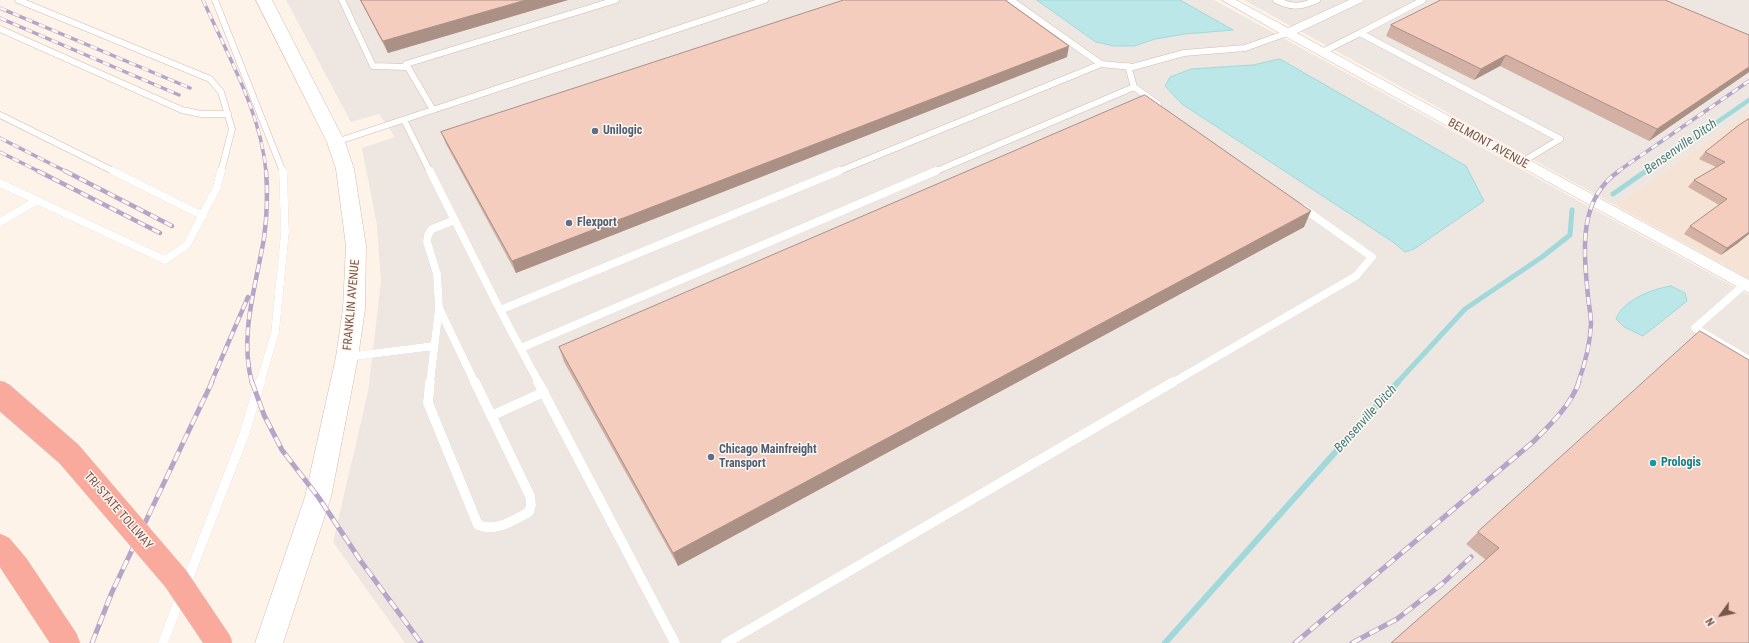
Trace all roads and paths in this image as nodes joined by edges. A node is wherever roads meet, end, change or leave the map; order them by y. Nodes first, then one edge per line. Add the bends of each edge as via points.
1 (18, 0) edge
2 (215, 0) edge
3 (264, 0) edge
4 (342, 0) edge
5 (616, 0) edge
6 (765, 0) edge
7 (1011, 0) edge
8 (1228, 0) edge
9 (1276, 0) edge
10 (1317, 0) edge
11 (1423, 0) edge
12 (1353, 1) edge
13 (0, 29) edge
14 (1287, 33) junction
15 (1360, 33) junction
16 (1322, 52) junction
17 (1101, 64) junction
18 (1128, 66) junction
19 (408, 67) junction
20 (1134, 87) junction
21 (433, 110) junction
22 (1166, 110) edge
23 (228, 114) junction
24 (0, 115) edge
25 (404, 120) junction
26 (336, 142) junction
27 (1522, 162) junction
28 (0, 183) edge
29 (36, 201) junction
30 (1295, 202) edge
31 (203, 216) junction
32 (455, 220) junction
33 (0, 222) edge
34 (1747, 284) edge
35 (439, 308) junction
36 (500, 310) junction
37 (434, 346) junction
38 (521, 348) junction
39 (348, 356) junction
40 (1749, 360) edge
41 (544, 392) junction
42 (0, 394) edge
43 (492, 416) junction
44 (0, 546) edge
45 (66, 643) edge
46 (163, 643) edge
47 (219, 643) edge
48 (269, 643) edge
49 (675, 643) edge
50 (726, 643) edge

1 - 23 lane via 210,79 221,92
2 - 46 lane via 283,171 286,232 275,333 271,347 244,435
3 - 26 main road, FRANKLIN AVENUE
4 - 19 lane via 374,66
5 - 19 lane via 406,64
6 - 21 lane
7 - 17 lane
8 - 14 street, BELMONT AVENUE
9 - 10 lane via 1296,8
11 - 15 lane
12 - 14 street
13 - 23 lane via 182,110 201,114
14 - 16 street, BELMONT AVENUE
14 - 18 lane via 1245,48 1184,53 1133,67
15 - 16 lane
15 - 27 lane via 1560,139
16 - 27 street, BELMONT AVENUE
17 - 18 lane
17 - 36 lane
18 - 20 lane
19 - 21 lane
20 - 22 lane
20 - 38 lane
21 - 25 lane
23 - 31 lane via 232,129 217,187
24 - 31 lane
25 - 26 lane
25 - 32 lane
26 - 39 main road, FRANKLIN AVENUE via 345,169 356,246 354,309
27 - 34 street, BELMONT AVENUE
28 - 29 lane
29 - 31 lane via 165,260 187,246
29 - 33 lane
30 - 50 lane via 1372,257 1356,276
32 - 35 lane via 432,229 428,235 427,242 437,274
32 - 36 lane
34 - 40 lane via 1695,328
35 - 37 lane
35 - 43 lane
36 - 38 lane
37 - 39 lane
37 - 43 lane via 428,403 478,525 486,529 496,528 529,512 531,505 530,496
38 - 41 lane
39 - 48 main road, FRANKLIN AVENUE via 318,497
41 - 43 lane
41 - 49 lane
42 - 47 highway, TRI-STATE TOLLWAY, bridge via 69,454 176,579
44 - 45 highway

